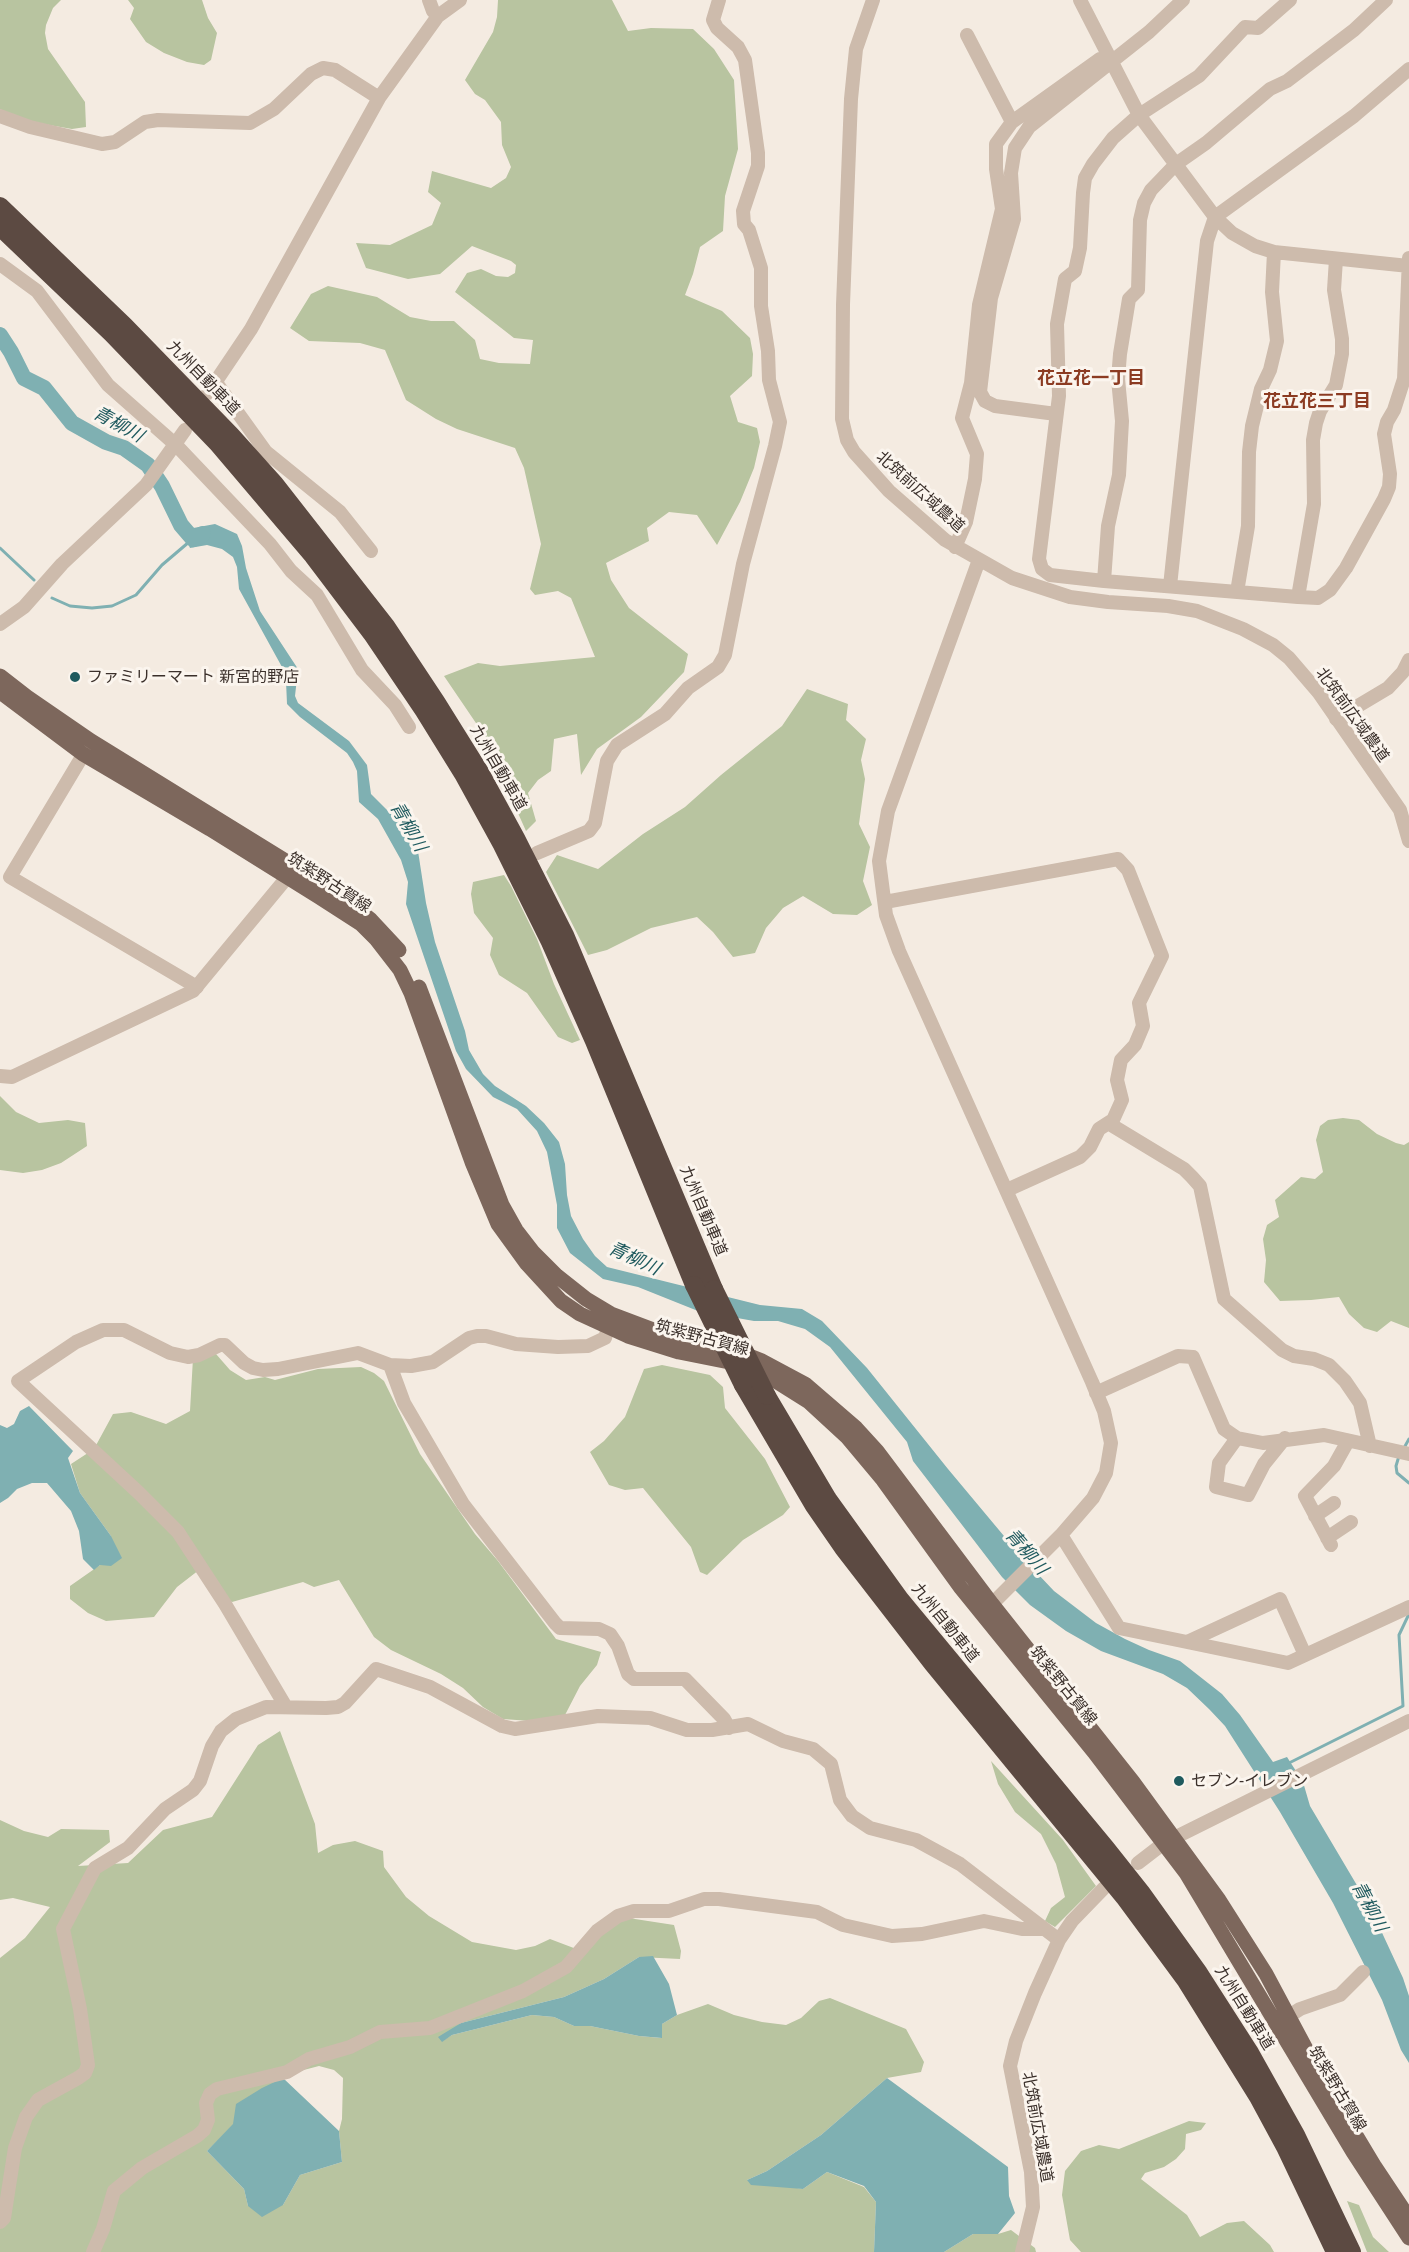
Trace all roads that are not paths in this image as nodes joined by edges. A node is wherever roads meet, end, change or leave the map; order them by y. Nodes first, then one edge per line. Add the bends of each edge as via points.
1 (429, 0) edge
2 (460, 0) edge
3 (719, 0) edge
4 (873, 0) edge
5 (1080, 0) edge
6 (1171, 0) edge
7 (1183, 0) edge
8 (1290, 0) edge
9 (1386, 0) edge
10 (438, 16) junction
11 (967, 34) dead end
12 (1114, 47) dead end
13 (1105, 60) junction
14 (1409, 69) edge
15 (379, 98) junction
16 (1139, 115) junction
17 (0, 116) edge
18 (1012, 122) junction
19 (1176, 164) junction
20 (1004, 182) junction
21 (0, 206) edge
22 (1215, 217) junction
23 (0, 227) edge
24 (1274, 252) junction
25 (1409, 258) edge
26 (1336, 259) junction
27 (0, 264) edge
28 (1409, 266) edge
29 (1409, 311) edge
30 (1056, 414) junction
31 (185, 430) dead end
32 (176, 445) junction
33 (955, 547) junction
34 (371, 551) dead end
35 (978, 560) junction
36 (1104, 581) junction
37 (1170, 586) junction
38 (1236, 592) junction
39 (1298, 597) junction
40 (0, 624) edge
41 (1409, 660) edge
42 (0, 676) edge
43 (0, 692) edge
44 (1336, 719) junction
45 (409, 728) dead end
46 (87, 747) junction
47 (1405, 807) edge
48 (509, 841) junction
49 (1409, 841) edge
50 (529, 866) junction
51 (291, 872) junction
52 (885, 902) junction
53 (197, 987) junction
54 (0, 1076) edge
55 (1108, 1123) junction
56 (1006, 1190) junction
57 (609, 1328) junction
58 (390, 1365) junction
59 (1096, 1393) junction
60 (1237, 1438) junction
61 (1285, 1438) junction
62 (1348, 1441) junction
63 (1370, 1446) junction
64 (1409, 1454) edge
65 (1334, 1503) dead end
66 (1315, 1516) junction
67 (1351, 1522) dead end
68 (1061, 1535) junction
69 (1409, 1607) edge
70 (987, 1609) junction
71 (1187, 1642) junction
72 (1305, 1655) junction
73 (286, 1707) junction
74 (1409, 1721) edge
75 (729, 1728) junction
76 (1169, 1841) junction
77 (1138, 1863) dead end
78 (1104, 1888) dead end
79 (1044, 1929) junction
80 (1059, 1940) junction
81 (1363, 1972) dead end
82 (1289, 2016) junction
83 (1409, 2218) edge
84 (0, 2222) edge
85 (1409, 2238) edge
86 (93, 2252) edge
87 (1022, 2252) edge
88 (1335, 2252) edge
89 (1352, 2252) edge

1 - 10 street
2 - 10 street
3 - 50 street via 713,20 745,60 759,153 743,211 761,268 769,380 780,422 775,446 743,564 725,655 718,668 688,688 665,714 617,745 607,761 595,823 589,831
4 - 33 street, 北筑前広域農道 via 856,49 853,73 842,419 846,440 859,459 889,491
5 - 13 street
6 - 12 street via 1142,28
7 - 13 street via 1149,32
8 - 16 street via 1258,28 1245,27 1199,76
9 - 19 street via 1354,30 1287,81 1270,89
10 - 15 street
11 - 18 street
13 - 16 street
13 - 18 street
13 - 20 street via 1029,128 1015,148
14 - 22 street via 1354,116
15 - 17 street via 335,70 323,68 311,74 274,109 250,123 158,120 145,122 115,142 102,144
15 - 34 street via 251,329 211,387 266,452 340,512
16 - 19 street
16 - 30 street via 1113,138 1085,178 1080,248 1075,271 1065,279 1057,324
18 - 20 street via 996,144 996,169
19 - 22 street
19 - 36 street via 1151,190 1140,220 1138,290 1129,299 1120,354 1119,475 1108,526
20 - 30 street via 1014,219 991,298 980,392 985,401 995,406
20 - 33 street via 1002,209 979,305 971,382 962,418 977,454 975,478 966,522
21 - 48 highway, 九州自動車道 via 224,427 326,547 386,626 480,772
22 - 24 street via 1247,242
22 - 37 street via 1207,241
23 - 48 highway, 九州自動車道 via 165,388 314,556 372,634
24 - 26 street
24 - 38 street via 1272,292 1277,341 1252,426 1248,526
25 - 28 street
26 - 28 street
26 - 39 street via 1334,290 1342,354 1336,385 1320,411 1315,431 1314,504
27 - 32 street via 37,291 108,385
28 - 29 street
29 - 39 street via 1404,379 1384,434 1389,487 1330,590 1318,598
30 - 36 street via 1039,559 1042,569 1050,575
31 - 32 street
32 - 40 street via 146,485 62,564 24,607
32 - 45 street via 323,603 362,670 395,705
33 - 35 street, 北筑前広域農道
35 - 44 street, 北筑前広域農道 via 1012,578 1070,597 1197,611 1243,629 1289,658
35 - 52 street via 888,811 879,861
36 - 37 street
37 - 38 street
38 - 39 street
41 - 44 street via 1388,688
42 - 46 main road, 筑紫野古賀線
43 - 46 main road, 筑紫野古賀線
44 - 47 street, 北筑前広域農道
46 - 51 main road, 筑紫野古賀線
46 - 53 street via 10,877
47 - 49 street, 北筑前広域農道
48 - 50 highway, 九州自動車道
50 - 88 highway, 九州自動車道, bridge via 594,1041 694,1285 743,1385 843,1548 932,1664 1124,1897 1186,1982 1269,2117
50 - 89 highway, 九州自動車道, bridge via 565,935 714,1289 767,1396 828,1499 900,1599 1106,1848 1199,1974 1249,2051 1296,2135
51 - 53 street
51 - 57 main road, 筑紫野古賀線 via 361,924 389,953 411,993 498,1224 527,1264 561,1300
51 - 70 main road, 筑紫野古賀線 via 334,891 371,920 401,952 428,1008 502,1205 533,1252 557,1276 611,1314 664,1334 734,1350 805,1384 856,1428 877,1452
52 - 55 street via 1118,859 1128,870 1162,956 1139,1003 1143,1026 1136,1045 1121,1059 1117,1080 1122,1100
52 - 56 street via 899,951
53 - 54 street via 12,1077
55 - 56 street via 1099,1128 1090,1148 1080,1157
55 - 63 street via 1184,1169 1200,1186 1224,1299 1282,1350 1329,1365 1345,1381 1360,1403
56 - 59 street
57 - 58 street via 605,1338 588,1346 516,1344 477,1336 434,1362
57 - 70 main road, 筑紫野古賀線 via 679,1352 739,1364 809,1402 867,1460
58 - 73 street via 358,1353 263,1370 244,1363 225,1345 188,1358 124,1330 103,1330 76,1342 18,1382 178,1532
58 - 75 street via 404,1403 463,1504 555,1623 560,1628 598,1629 610,1635 634,1679 685,1679
59 - 60 street via 1178,1356 1193,1357 1224,1429
59 - 68 street via 1111,1443 1106,1473 1093,1498
60 - 61 street via 1263,1443
60 - 61 street via 1219,1463 1216,1487 1248,1495 1264,1464
61 - 62 street via 1324,1435
62 - 63 street
62 - 66 street via 1334,1466 1305,1496
63 - 64 street
65 - 66 street
66 - 67 street via 1329,1542
68 - 70 street
68 - 71 street via 1119,1628
69 - 72 street
70 - 76 main road, 筑紫野古賀線
71 - 72 street via 1288,1663
71 - 72 street via 1280,1599
73 - 75 street via 338,1707 376,1669 430,1687 502,1726 515,1729 598,1716 650,1718 687,1730
73 - 84 street via 266,1707 236,1719 221,1731 193,1790 165,1809 128,1848 95,1868 69,1914 63,1933 88,2065 78,2078 38,2100 26,2117 15,2148 4,2218
74 - 76 street
75 - 79 street via 748,1724 783,1742 813,1749 831,1764 840,1800 852,1816 870,1828 916,1840 960,1864
76 - 77 street
76 - 82 main road, 筑紫野古賀線 via 1225,1910
76 - 85 main road, 筑紫野古賀線 via 1353,2152
78 - 80 street, 北筑前広域農道
79 - 80 street
79 - 86 street via 984,1921 892,1936 843,1925 817,1912 719,1899 704,1899 669,1911 634,1911 618,1916 597,1931 566,1967 523,1991 430,2028 380,2032 350,2047 309,2059 287,2072 217,2089 206,2103 208,2120 204,2130 142,2168 114,2191
80 - 87 street, 北筑前広域農道 via 1035,1993 1010,2066 1031,2172 1033,2206
81 - 82 street via 1340,1995
82 - 83 main road, 筑紫野古賀線 via 1321,2077

